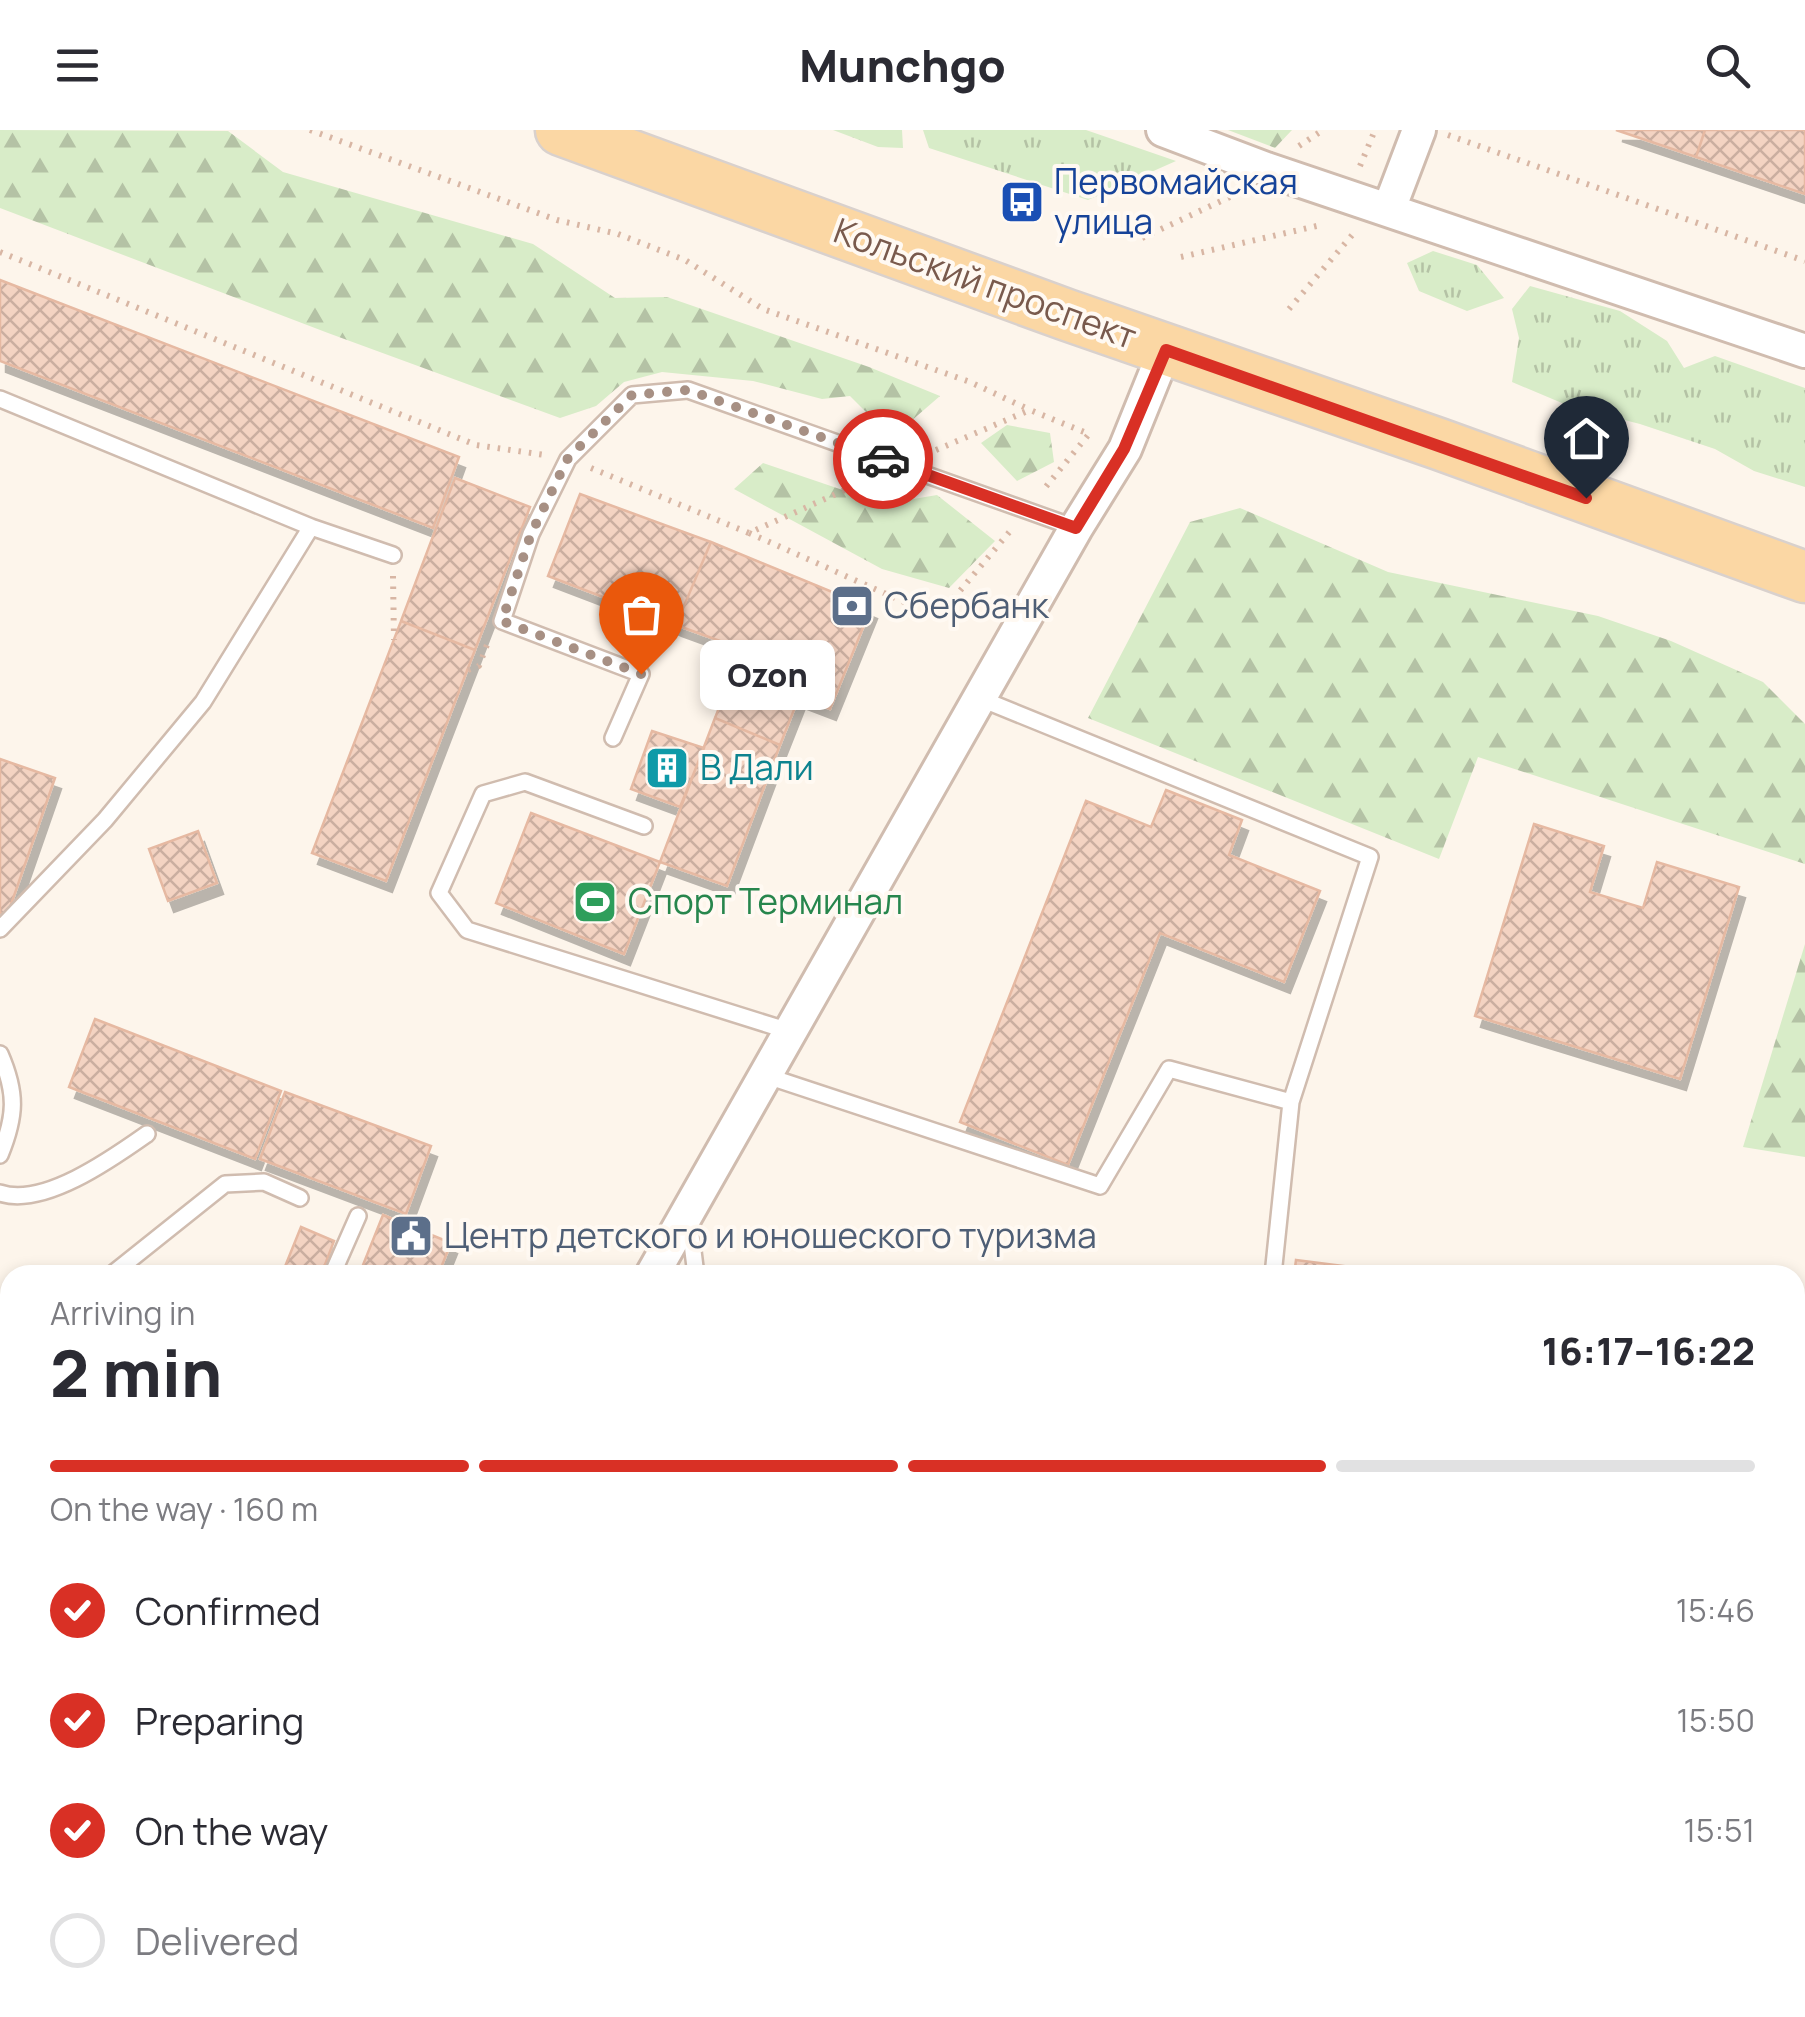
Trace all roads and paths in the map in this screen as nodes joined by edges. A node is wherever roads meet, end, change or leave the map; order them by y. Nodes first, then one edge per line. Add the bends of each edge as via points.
1 (310, 130) edge
2 (561, 130) edge
3 (1163, 130) edge
4 (1374, 130) edge
5 (1418, 130) edge
6 (1433, 130) edge
7 (1354, 178) dead end
8 (1390, 209) junction
9 (1336, 222) dead end
10 (1346, 226) dead end
11 (0, 252) edge
12 (1181, 257) dead end
13 (1805, 261) edge
14 (1289, 309) dead end
15 (1166, 350) junction
16 (1805, 351) edge
17 (0, 399) edge
18 (1030, 410) junction
19 (568, 458) junction
20 (900, 465) junction
21 (1027, 510) junction
22 (312, 527) junction
23 (1076, 528) junction
24 (748, 532) junction
25 (393, 555) joint
26 (1805, 578) edge
27 (394, 640) dead end
28 (979, 698) junction
29 (613, 738) dead end
30 (644, 826) dead end
31 (0, 929) edge
32 (789, 1032) junction
33 (0, 1054) edge
34 (764, 1075) junction
35 (1291, 1102) junction
36 (147, 1134) dead end
37 (0, 1155) edge
38 (0, 1193) edge
39 (300, 1198) dead end
40 (689, 1214) junction
41 (358, 1216) dead end
42 (124, 1265) edge
43 (336, 1265) edge
44 (658, 1265) edge
45 (695, 1265) edge
46 (1274, 1265) edge

1 - 18 path via 686,260 763,309
2 - 15 main road, Кольский проспект
3 - 8 street
4 - 7 path
5 - 8 street
6 - 13 path
8 - 16 street
9 - 12 path
10 - 14 path via 1356,230
11 - 19 path via 476,445
15 - 23 street via 1124,449
15 - 26 main road, Кольский проспект
17 - 22 lane
18 - 20 path
18 - 21 path via 1089,434
19 - 20 lane via 632,395 688,390
19 - 24 path
19 - 29 lane via 531,534 502,621 641,674
20 - 21 lane
20 - 24 path
21 - 23 lane
21 - 24 path via 938,618
22 - 25 lane
22 - 31 lane via 203,702 105,820
23 - 28 street
25 - 27 path
28 - 32 street
28 - 35 lane via 1370,858
30 - 32 lane via 525,782 484,794 439,892 467,930
32 - 34 street
33 - 37 lane via 12,1080 13,1123
34 - 35 lane via 1100,1186 1170,1069
34 - 40 street
35 - 46 lane
36 - 38 lane via 102,1166 42,1192 13,1198
39 - 42 lane via 264,1182 226,1184
40 - 44 street
40 - 45 lane
41 - 43 lane

